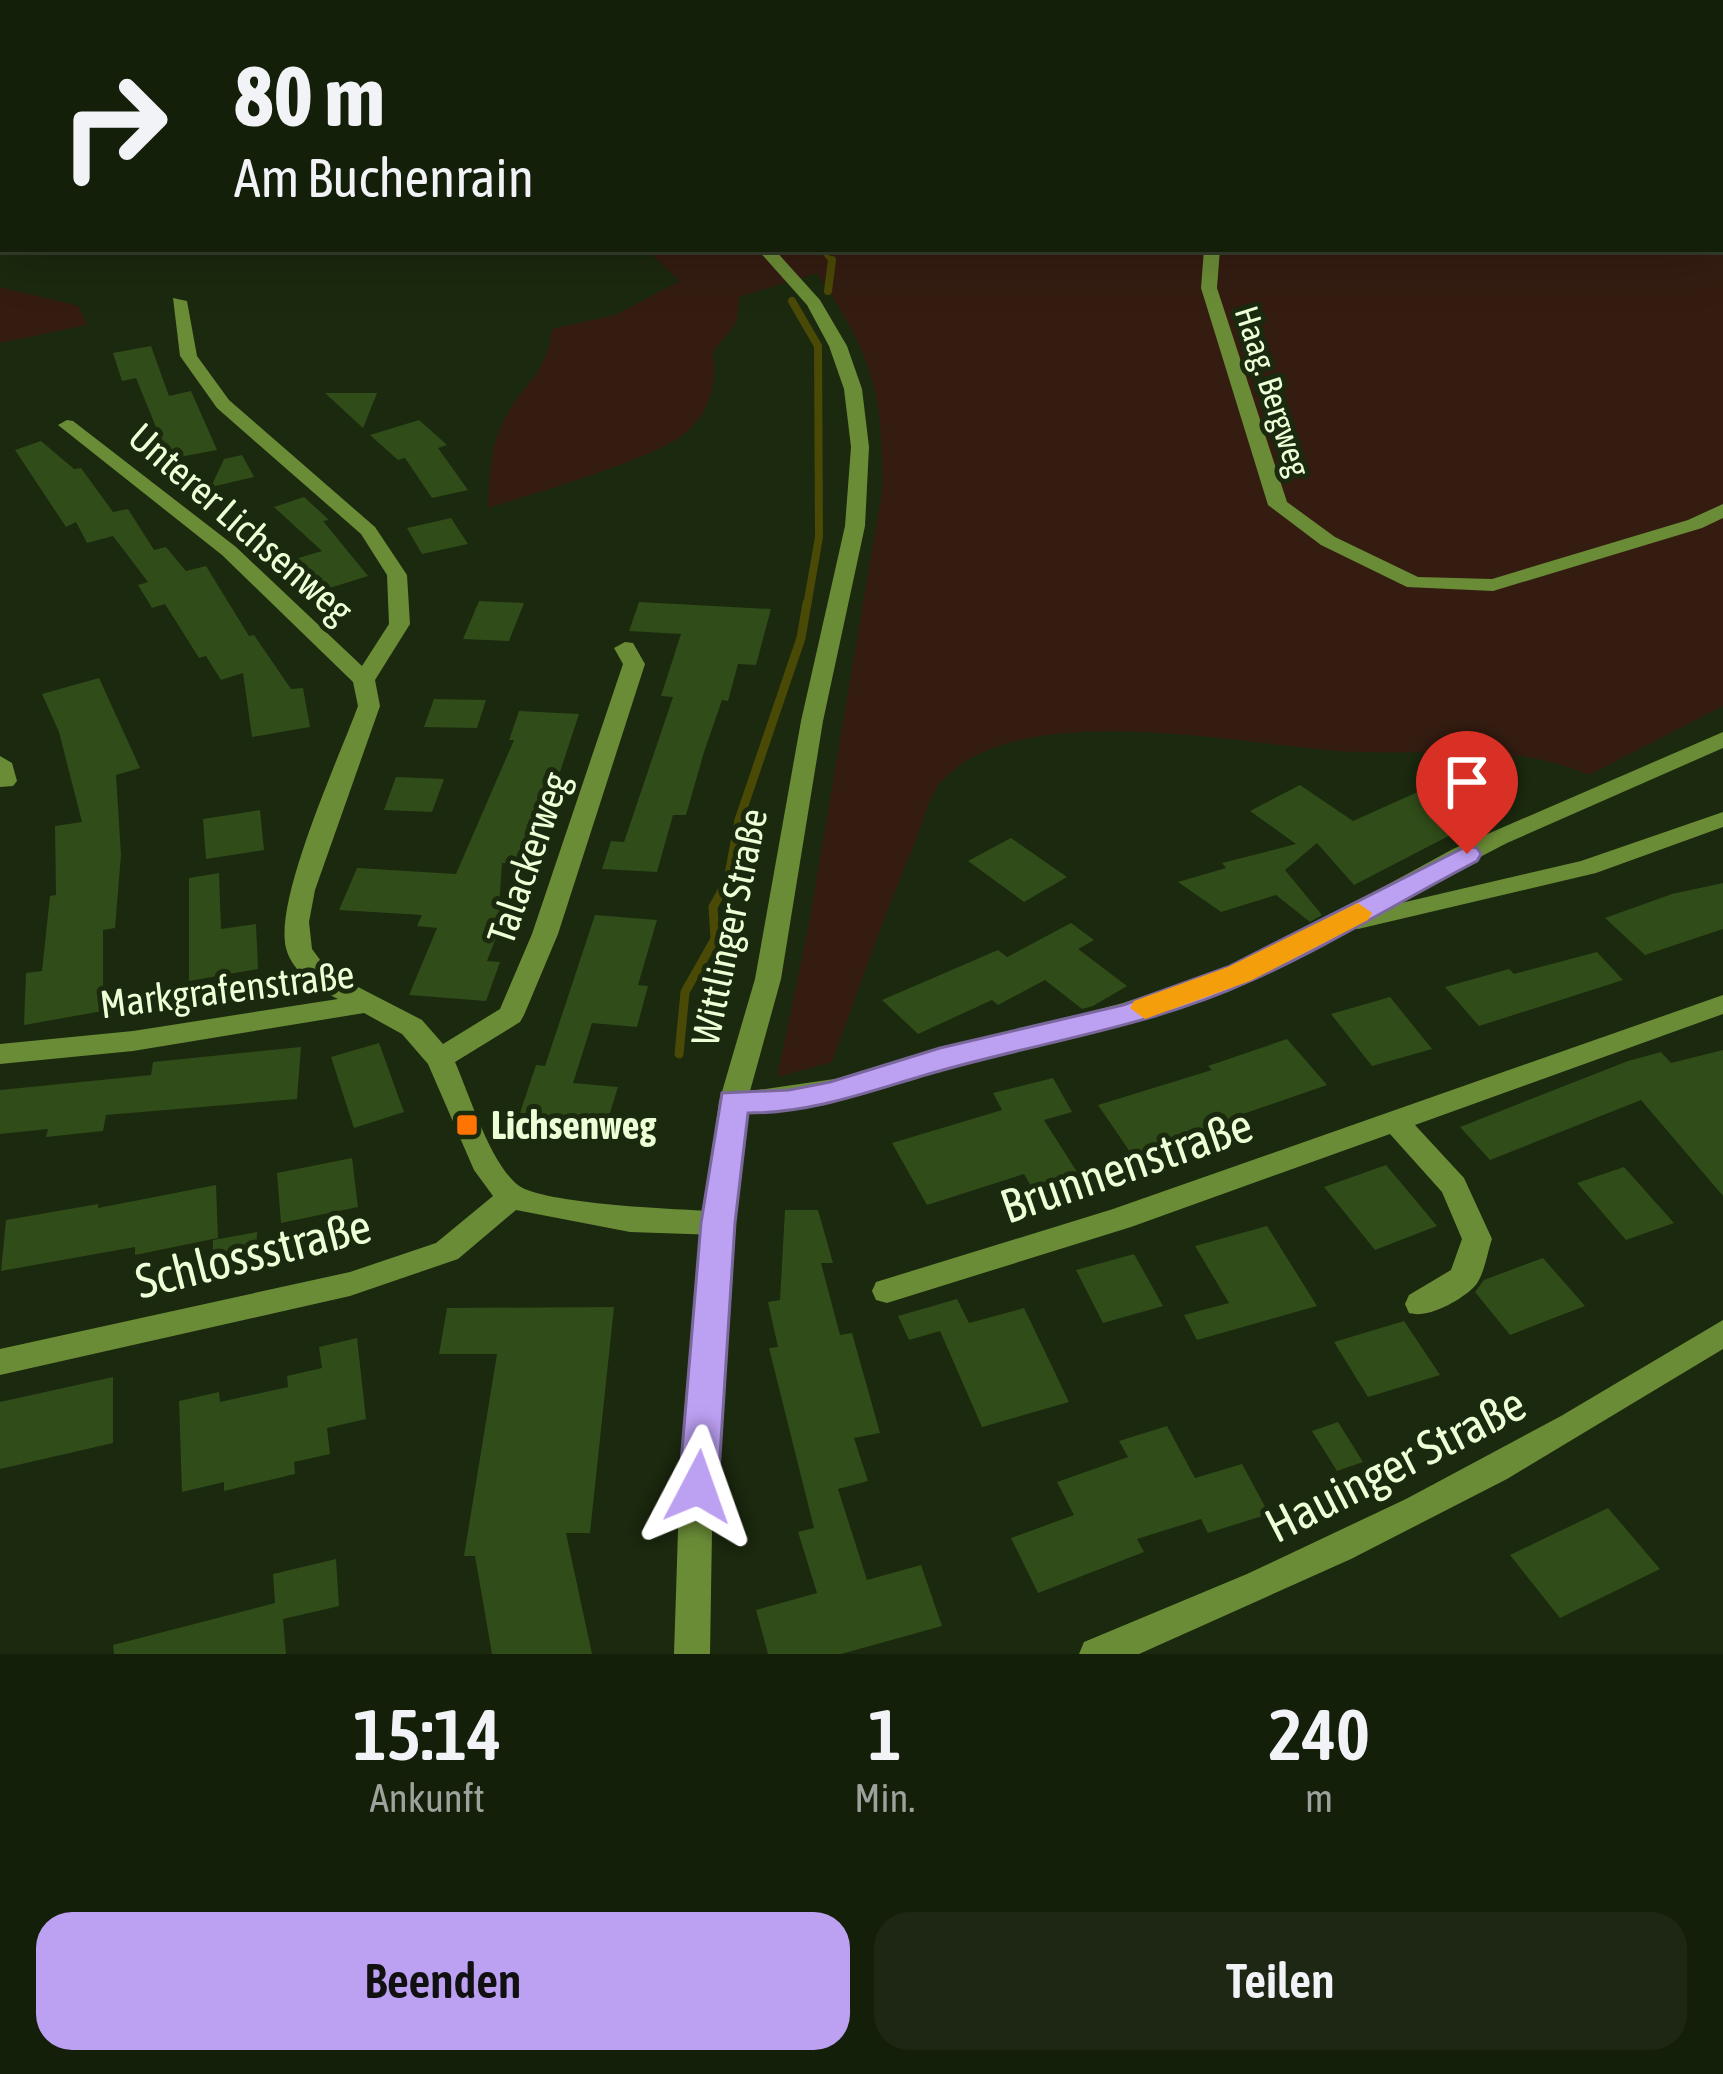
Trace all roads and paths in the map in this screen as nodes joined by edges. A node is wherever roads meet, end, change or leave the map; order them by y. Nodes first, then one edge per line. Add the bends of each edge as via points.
1 (768, 252) edge
2 (1212, 252) edge
3 (179, 302) dead end
4 (68, 424) dead end
5 (1723, 510) edge
6 (625, 648) dead end
7 (364, 680) junction
8 (1723, 739) edge
9 (1723, 819) edge
10 (1338, 925) junction
11 (364, 1004) junction
12 (1723, 1004) edge
13 (0, 1054) edge
14 (440, 1059) junction
15 (733, 1102) junction
16 (1393, 1118) junction
17 (511, 1198) junction
18 (718, 1223) junction
19 (887, 1292) dead end
20 (1420, 1304) dead end
21 (1723, 1333) edge
22 (0, 1362) edge
23 (692, 1654) edge
24 (1097, 1654) edge

1 - 15 street, Wittlinger Straße via 814,303 838,346 854,389 860,447 855,526 768,979
2 - 5 street, Haag. Bergweg via 1209,288 1279,506 1328,541 1414,583 1493,585
3 - 7 street via 177,325 198,374 390,554 404,585 403,621 390,652
4 - 7 street, Unterer Lichsenweg via 229,551
6 - 14 street, Talackerweg via 634,664 511,1015
7 - 11 street via 369,706 296,922 299,951 320,978
8 - 10 street via 1425,872
9 - 10 street via 1587,867
10 - 15 street via 1239,974 1130,1014 831,1093
11 - 13 street, Markgrafenstraße
11 - 14 street, Markgrafenstraße via 412,1028
12 - 16 street, Brunnenstraße
14 - 17 street, Markgrafenstraße via 488,1170
15 - 18 street, Wittlinger Straße
16 - 19 street, Brunnenstraße via 1120,1219
16 - 20 street via 1454,1186 1477,1239 1464,1278
17 - 18 street via 630,1220
17 - 22 street, Schlossstraße via 447,1251 350,1285
18 - 23 street, Wittlinger Straße
21 - 24 street, Hauinger Straße via 1418,1513

